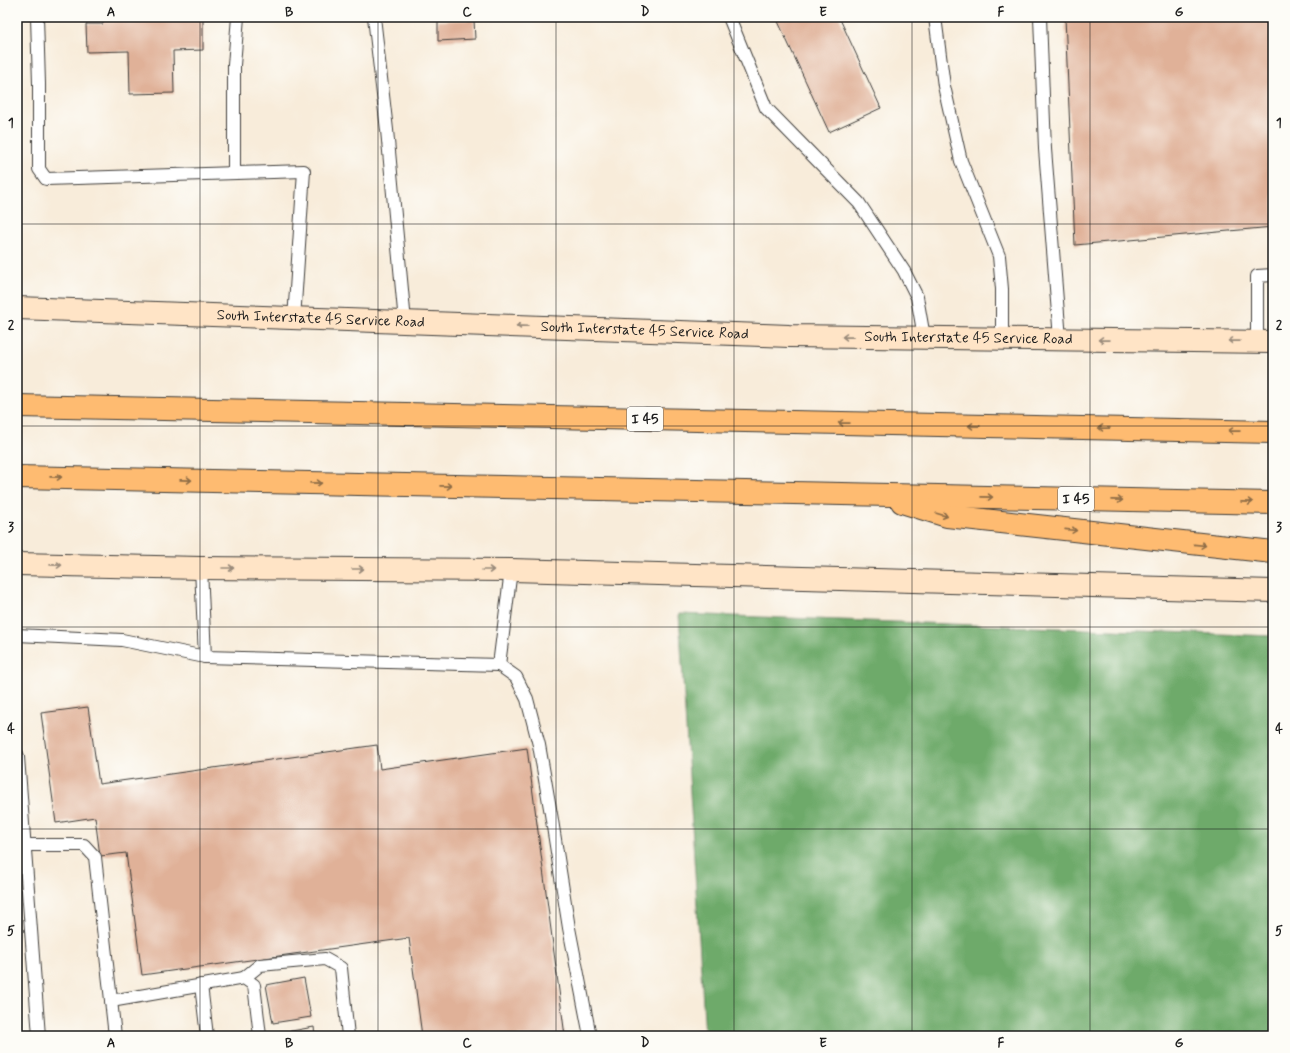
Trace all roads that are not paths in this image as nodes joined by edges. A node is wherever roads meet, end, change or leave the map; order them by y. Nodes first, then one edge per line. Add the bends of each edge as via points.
1 (37, 17) edge
2 (238, 17) edge
3 (374, 17) edge
4 (729, 17) edge
5 (935, 17) edge
6 (1040, 17) edge
7 (234, 173) junction
8 (1273, 275) edge
9 (17, 308) edge
10 (294, 318) junction
11 (405, 322) junction
12 (924, 337) junction
13 (1002, 338) junction
14 (1060, 339) junction
15 (1265, 342) edge
16 (17, 406) edge
17 (1273, 432) edge
18 (17, 477) edge
19 (878, 495) junction
20 (1273, 503) edge
21 (1273, 552) edge
22 (17, 564) edge
23 (201, 568) junction
24 (511, 570) junction
25 (1273, 591) edge
26 (17, 636) edge
27 (205, 657) junction
28 (499, 665) junction
29 (17, 754) edge
30 (25, 845) junction
31 (244, 978) junction
32 (201, 985) junction
33 (111, 1001) junction
34 (39, 1036) edge
35 (115, 1036) edge
36 (206, 1036) edge
37 (260, 1036) edge
38 (348, 1036) edge
39 (590, 1036) edge

1 - 7 lane via 39,169 46,179
2 - 7 lane via 234,65
3 - 11 lane
4 - 12 lane via 766,108 859,202 904,271 917,297
5 - 13 lane via 944,86 961,161 999,256
6 - 14 lane via 1045,149
7 - 10 lane via 304,170
8 - 15 lane via 1257,276
9 - 10 main road, South Interstate 45 Service Road
10 - 11 main road, South Interstate 45 Service Road
12 -> 11 main road, South Interstate 45 Service Road via 789,336
12 - 13 main road, South Interstate 45 Service Road
13 - 14 main road, South Interstate 45 Service Road
15 -> 14 main road, South Interstate 45 Service Road
17 -> 16 highway, I 45
18 -> 19 highway, I 45
19 -> 20 highway, I 45
19 -> 21 highway via 947,516
22 -> 23 main road
23 -> 24 main road
23 - 27 lane
24 - 25 main road
24 - 28 lane
26 - 27 lane via 122,640
27 - 28 lane
28 - 39 lane via 516,677 527,699 539,745 569,928
29 - 30 lane
30 - 33 lane via 84,845 95,857
30 - 34 lane
31 - 32 lane
31 - 37 lane via 254,985
31 - 38 lane via 260,965 325,959 341,968
32 - 33 lane
32 - 36 lane
33 - 35 lane

